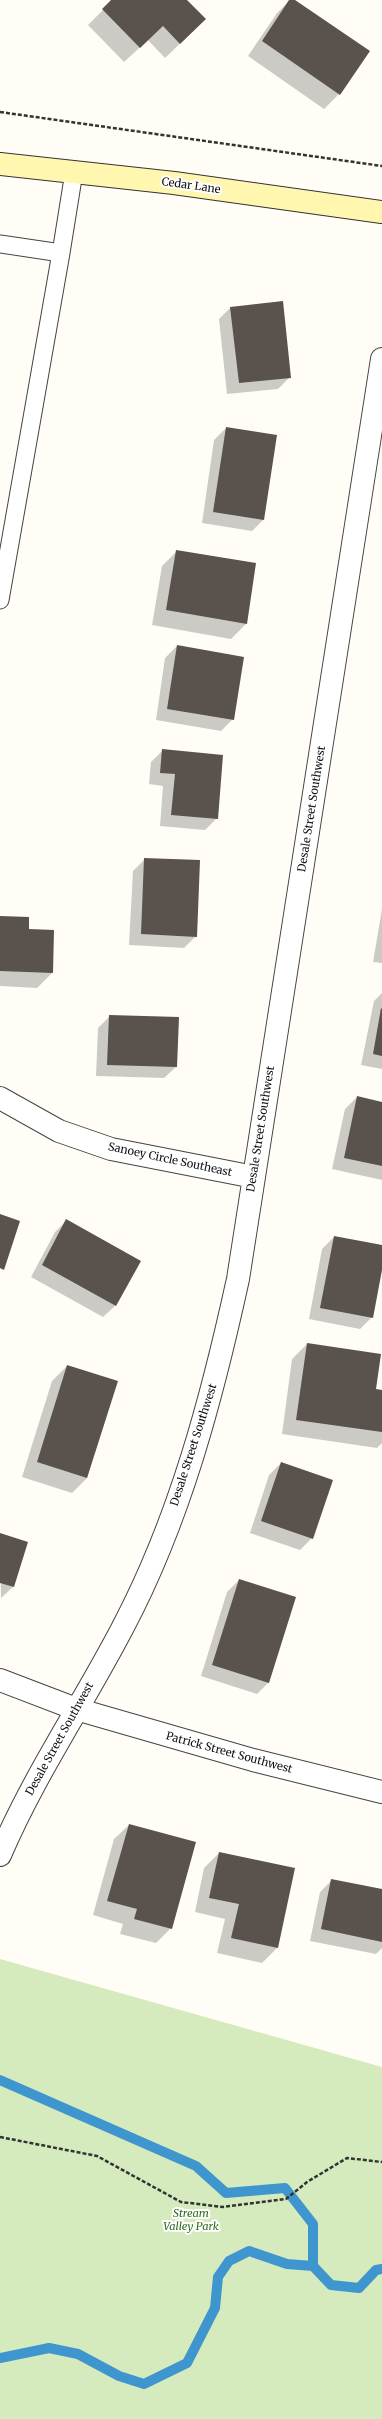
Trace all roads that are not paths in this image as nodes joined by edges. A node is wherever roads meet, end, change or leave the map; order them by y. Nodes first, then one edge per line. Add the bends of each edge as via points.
1 (0, 164) edge
2 (74, 172) junction
3 (382, 212) edge
4 (0, 244) edge
5 (61, 253) junction
6 (382, 359) edge
7 (0, 600) edge
8 (0, 1098) edge
9 (254, 1177) junction
10 (0, 1680) edge
11 (76, 1710) junction
12 (382, 1792) edge
13 (0, 1854) edge

1 - 2 main road, Cedar Lane
2 - 3 main road, Cedar Lane
2 - 5 lane
4 - 5 lane
5 - 7 lane
6 - 9 street, Desale Street Southwest
8 - 9 street, Sanoey Circle Southeast via 59,1131 111,1149
9 - 11 street, Desale Street Southwest via 238,1279 220,1362 188,1470 158,1549 123,1627
10 - 11 street, Patrick Street Southwest
11 - 12 street, Patrick Street Southwest via 253,1760
11 - 13 street, Desale Street Southwest via 35,1782

